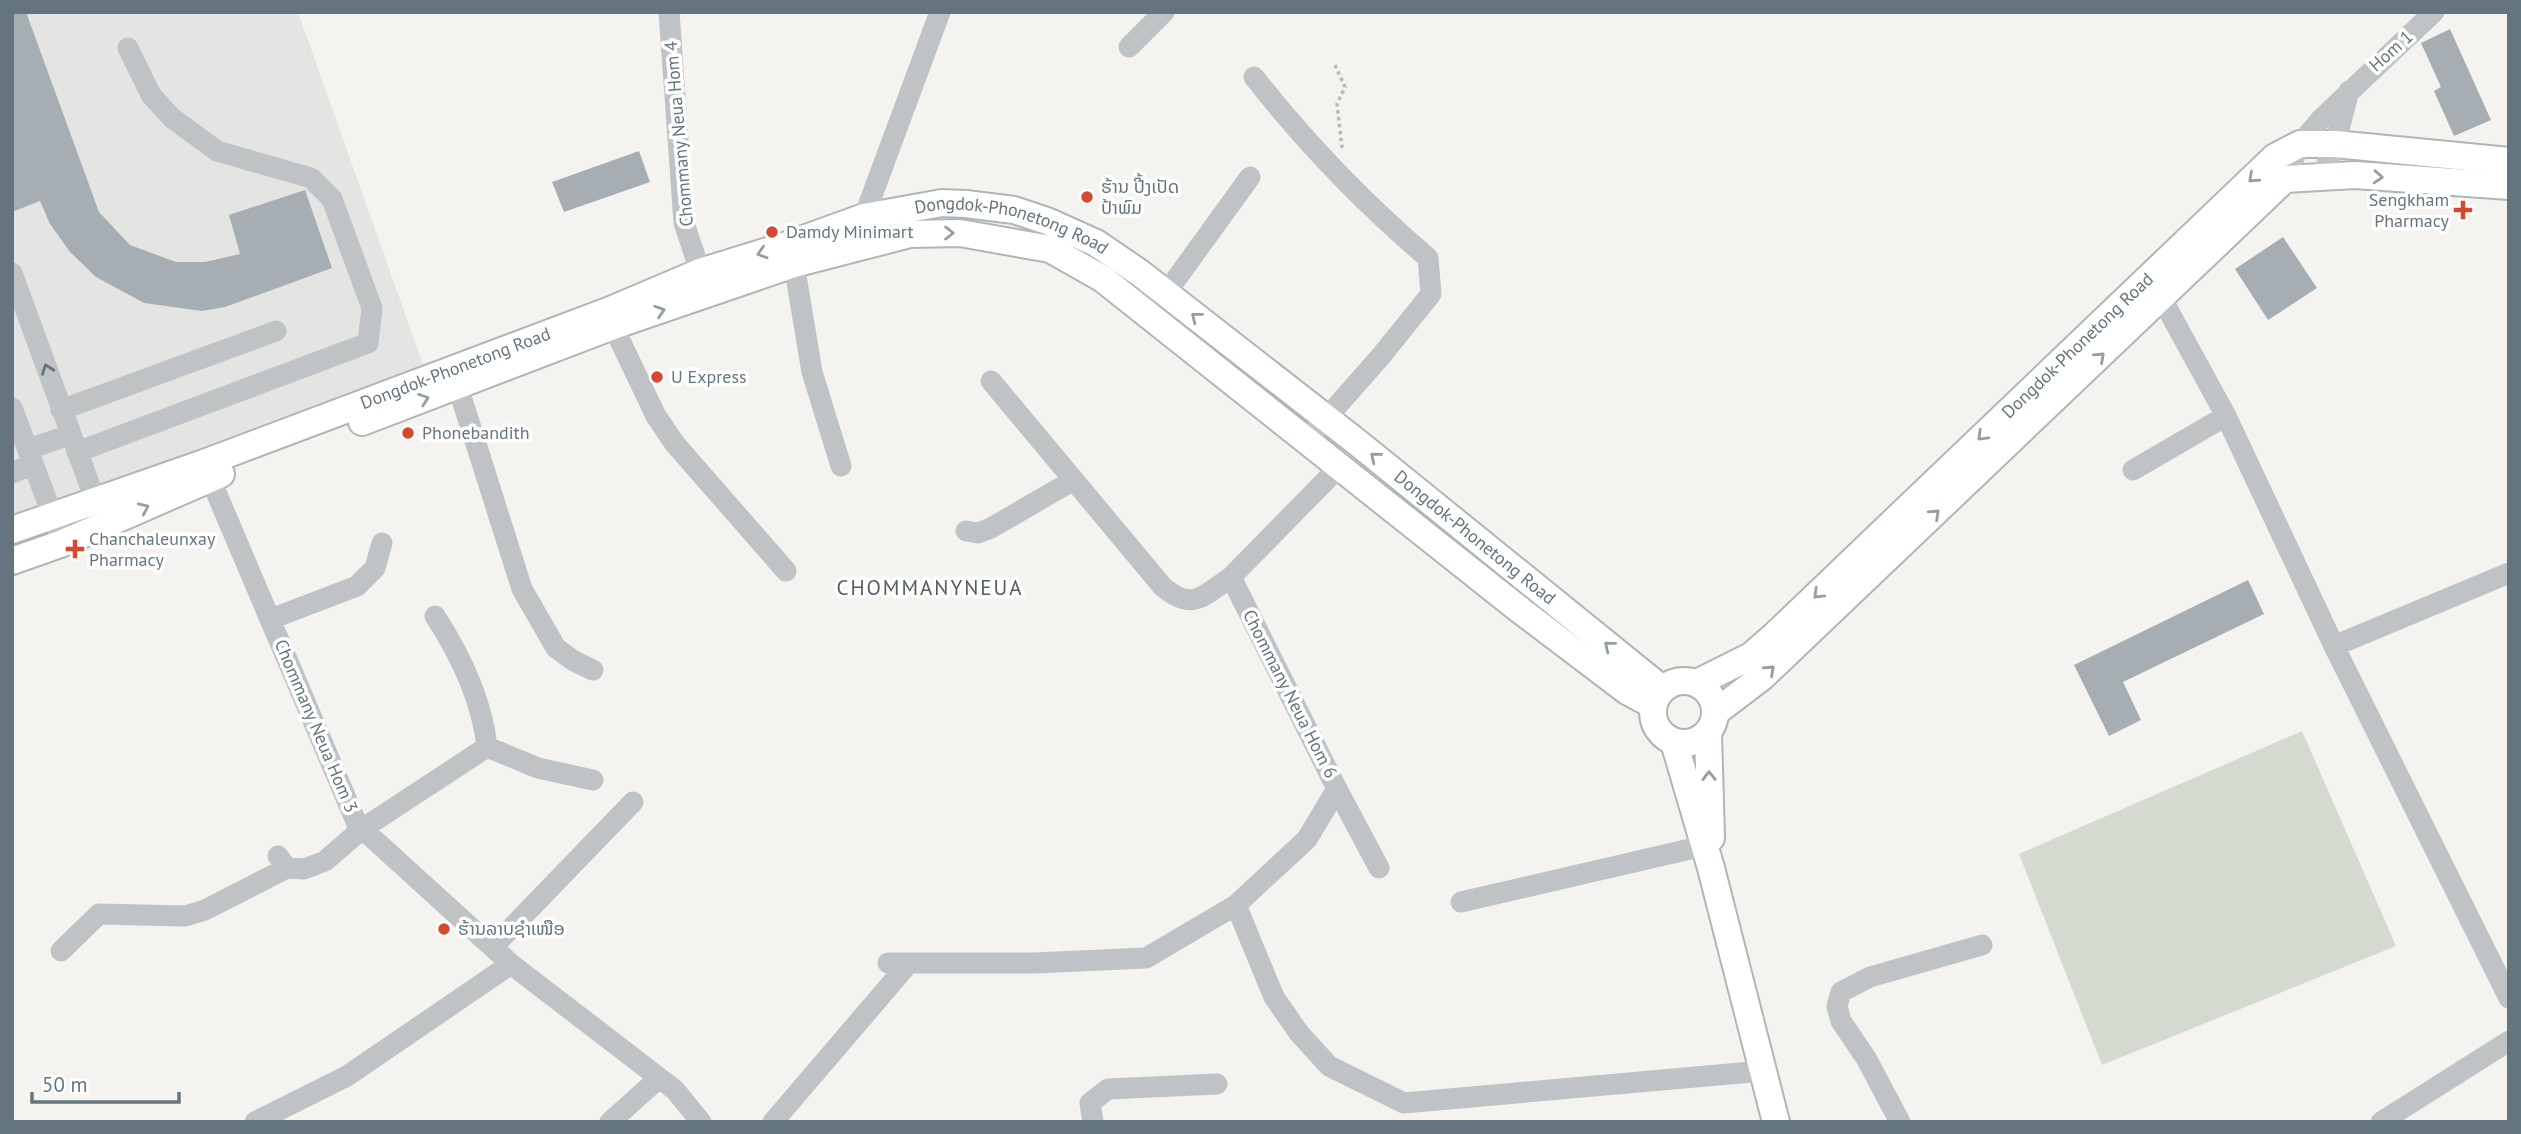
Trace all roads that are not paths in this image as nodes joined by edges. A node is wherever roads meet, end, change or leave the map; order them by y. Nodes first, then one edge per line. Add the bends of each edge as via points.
1 (669, 12) edge
2 (940, 12) edge
3 (1164, 12) edge
4 (2434, 12) edge
5 (1129, 47) dead end
6 (128, 48) dead end
7 (1254, 77) dead end
8 (2350, 89) junction
9 (2300, 144) junction
10 (2335, 144) junction
11 (2509, 161) edge
12 (2322, 175) junction
13 (1250, 177) dead end
14 (2285, 179) junction
15 (2509, 186) edge
16 (864, 217) junction
17 (856, 247) junction
18 (794, 264) junction
19 (12, 273) edge
20 (704, 284) junction
21 (2154, 289) junction
22 (1166, 293) junction
23 (613, 326) junction
24 (276, 331) dead end
25 (991, 381) dead end
26 (458, 387) junction
27 (12, 408) edge
28 (61, 410) junction
29 (2226, 416) junction
30 (1326, 418) junction
31 (1307, 440) junction
32 (73, 444) junction
33 (31, 457) junction
34 (1341, 465) junction
35 (841, 466) dead end
36 (2133, 470) dead end
37 (12, 473) edge
38 (210, 478) junction
39 (1072, 481) junction
40 (100, 512) junction
41 (52, 516) junction
42 (12, 530) edge
43 (966, 531) dead end
44 (63, 543) junction
45 (382, 543) dead end
46 (12, 561) edge
47 (786, 571) dead end
48 (2509, 573) edge
49 (1231, 577) junction
50 (435, 616) dead end
51 (271, 619) junction
52 (2334, 646) junction
53 (593, 670) dead end
54 (1697, 683) junction
55 (1657, 697) junction
56 (1712, 722) junction
57 (1674, 742) junction
58 (487, 747) junction
59 (593, 780) dead end
60 (1337, 789) junction
61 (632, 802) dead end
62 (362, 830) junction
63 (1707, 857) junction
64 (1379, 868) dead end
65 (1461, 902) dead end
66 (1236, 905) junction
67 (1982, 944) dead end
68 (493, 947) junction
69 (61, 951) dead end
70 (888, 963) dead end
71 (909, 963) junction
72 (511, 964) junction
73 (2509, 998) edge
74 (2509, 1041) edge
75 (1763, 1071) junction
76 (659, 1078) junction
77 (1217, 1084) dead end
78 (256, 1122) edge
79 (610, 1122) edge
80 (701, 1122) edge
81 (774, 1122) edge
82 (1093, 1122) edge
83 (1776, 1122) edge
84 (1900, 1122) edge
85 (2381, 1122) edge

1 - 20 street, Chommany Neua Hom 4 via 684,223
2 - 16 street
3 - 5 street
4 - 8 street, Hom 1
6 - 32 street via 151,95 172,118 217,151 312,178 332,199 372,308 368,343
7 - 30 street via 1340,174 1428,258 1431,293
8 - 9 street, Hom 1
8 - 10 street
9 - 10 main road
9 - 14 street, Hom 1
9 -> 21 main road, Dongdok-Phonetong Road via 2275,157
10 - 11 main road
10 - 12 street
12 - 14 main road
12 -> 15 main road
13 - 22 street
14 - 21 main road, Dongdok-Phonetong Road
16 - 17 street
16 -> 20 main road, Dongdok-Phonetong Road
16 - 22 main road, Dongdok-Phonetong Road via 942,203 1014,210 1096,243
17 - 18 main road, Dongdok-Phonetong Road
17 -> 31 main road, Dongdok-Phonetong Road via 910,234 960,233 1050,249 1102,279
18 - 20 main road, Dongdok-Phonetong Road
18 - 35 street via 812,372
28 -> 19 street
23 -> 20 main road, Dongdok-Phonetong Road
20 - 40 main road, Dongdok-Phonetong Road via 608,311
21 - 29 street
21 -> 54 main road, Dongdok-Phonetong Road via 1751,656
56 -> 21 main road, Dongdok-Phonetong Road
30 -> 22 main road, Dongdok-Phonetong Road
23 - 26 main road, Dongdok-Phonetong Road
23 - 47 street via 656,416 675,444
24 - 28 street
25 - 39 street
38 -> 26 main road, Dongdok-Phonetong Road
26 - 53 street via 522,589 556,648
27 - 33 street
28 - 32 street
29 - 36 street
29 - 52 street
30 - 31 street
55 -> 30 main road, Dongdok-Phonetong Road
31 - 34 main road, Dongdok-Phonetong Road
32 - 33 street
32 - 40 street
33 - 37 street
33 - 41 street
34 - 49 street
34 - 55 main road, Dongdok-Phonetong Road via 1627,691
40 -> 38 main road, Dongdok-Phonetong Road
38 - 51 street, Chommany Neua Hom 3
39 - 43 street via 990,528
39 - 49 street via 1179,600 1202,597
40 - 41 main road, Dongdok-Phonetong Road
40 - 44 main road, Dongdok-Phonetong Road
41 - 42 main road, Dongdok-Phonetong Road
41 - 44 street
44 - 46 main road, Dongdok-Phonetong Road
45 - 51 street via 375,568 357,586
48 - 52 street
49 - 60 street, Chommany Neua Hom 6
50 - 58 street via 467,674 484,718
51 - 62 street, Chommany Neua Hom 3
52 - 73 street
54 - 55 main road, Dongdok-Phonetong Road via 1685,680
54 - 56 main road via 1707,691
55 - 57 main road, Dongdok-Phonetong Road via 1654,722
56 - 57 main road, Dongdok-Phonetong Road via 1690,744
63 -> 56 main road
57 - 63 main road
58 - 59 street via 538,768
58 - 62 street
60 - 64 street
60 - 66 street, Chommany Neua Hom 6 via 1307,839
61 - 68 street
62 - 68 street, Chommany Neua Hom 3
62 - 69 street via 325,860 304,869 282,862 205,910 185,916 99,914
63 - 65 street
63 - 75 main road
66 - 71 street, Chommany Neua Hom 6 via 1146,958 1034,964
66 - 75 street via 1275,997 1299,1033 1329,1066 1404,1103
67 - 84 street via 1870,977 1841,992 1837,1006 1840,1021
68 - 72 street, Chommany Neua Hom 3
70 - 71 street, Chommany Neua Hom 6
71 - 81 street
72 - 76 street, Chommany Neua Hom 3
72 - 78 street via 347,1076
74 - 85 street
75 - 83 main road
76 - 79 street
76 - 80 street, Chommany Neua Hom 3
77 - 82 street via 1108,1089 1090,1103

